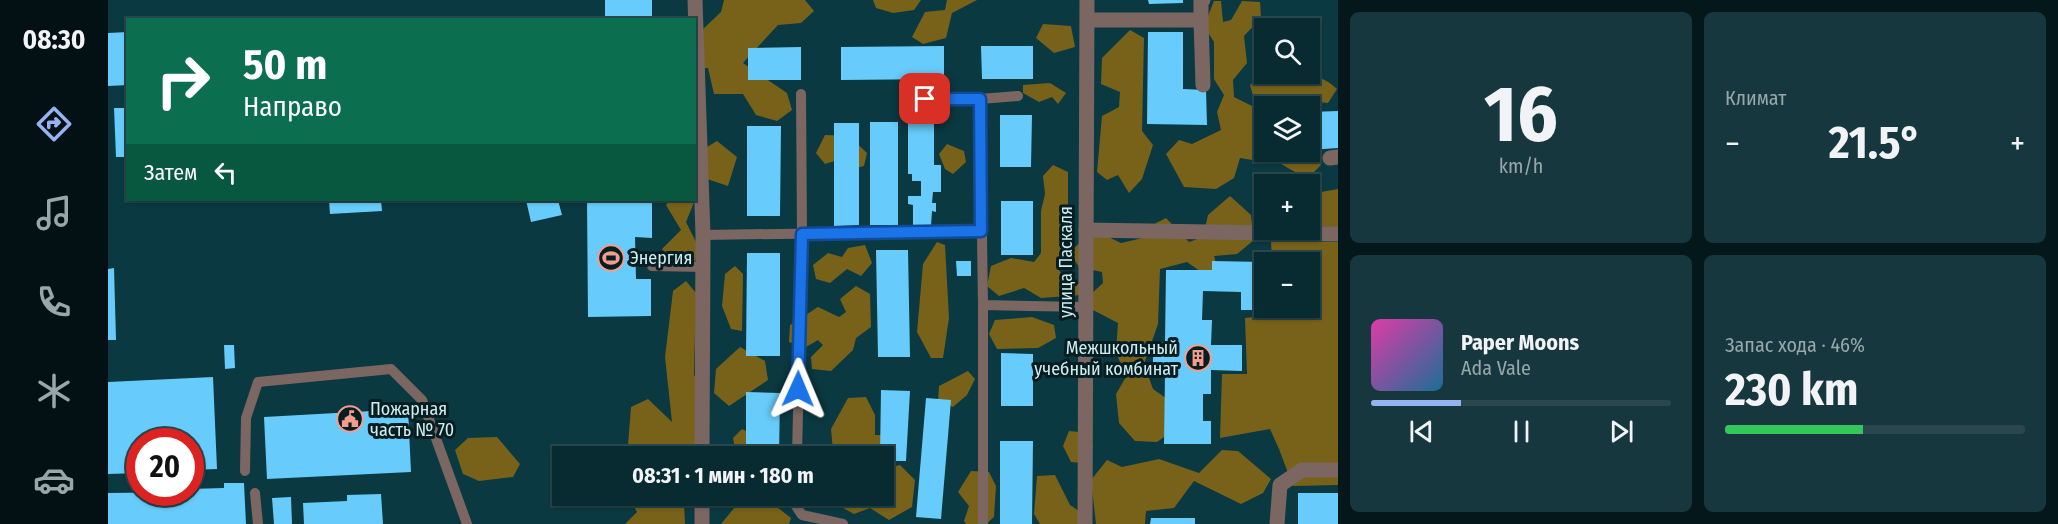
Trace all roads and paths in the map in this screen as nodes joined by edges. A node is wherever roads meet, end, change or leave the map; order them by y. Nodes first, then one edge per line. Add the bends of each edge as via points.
1 (695, 0) edge
2 (1088, 0) edge
3 (1203, 0) edge
4 (695, 18) edge
5 (1088, 20) junction
6 (1201, 20) junction
7 (696, 61) edge
8 (1203, 85) dead end
9 (801, 94) dead end
10 (1018, 96) dead end
11 (925, 99) dead end
12 (980, 99) junction
13 (697, 122) edge
14 (1086, 230) junction
15 (981, 231) junction
16 (802, 234) junction
17 (1338, 234) edge
18 (703, 235) junction
19 (652, 266) dead end
20 (703, 267) junction
21 (983, 305) junction
22 (1086, 307) junction
23 (702, 446) edge
24 (797, 446) edge
25 (1338, 470) edge
26 (245, 471) dead end
27 (255, 492) dead end
28 (702, 506) edge
29 (796, 506) edge
30 (258, 524) edge
31 (467, 524) edge
32 (702, 524) edge
33 (843, 524) edge
34 (983, 524) edge
35 (1085, 524) edge
36 (1277, 524) edge

1 - 4 street
2 - 5 street, улица Паскаля
3 - 6 street
5 - 6 street
5 - 14 street, улица Паскаля
6 - 8 street
7 - 13 street
9 - 16 lane
10 - 12 lane
11 - 12 lane
12 - 15 lane
13 - 18 street
14 - 17 street
14 - 22 street, улица Паскаля
15 - 16 lane
15 - 21 lane
16 - 18 lane
16 - 24 lane
18 - 20 street
19 - 20 lane
20 - 23 street
21 - 22 lane
21 - 34 lane
22 - 35 street, улица Паскаля
25 - 36 street via 1302,470 1280,485
26 - 31 lane via 246,418 258,382 391,369 422,400
27 - 30 lane
28 - 32 street
29 - 33 lane via 802,515

